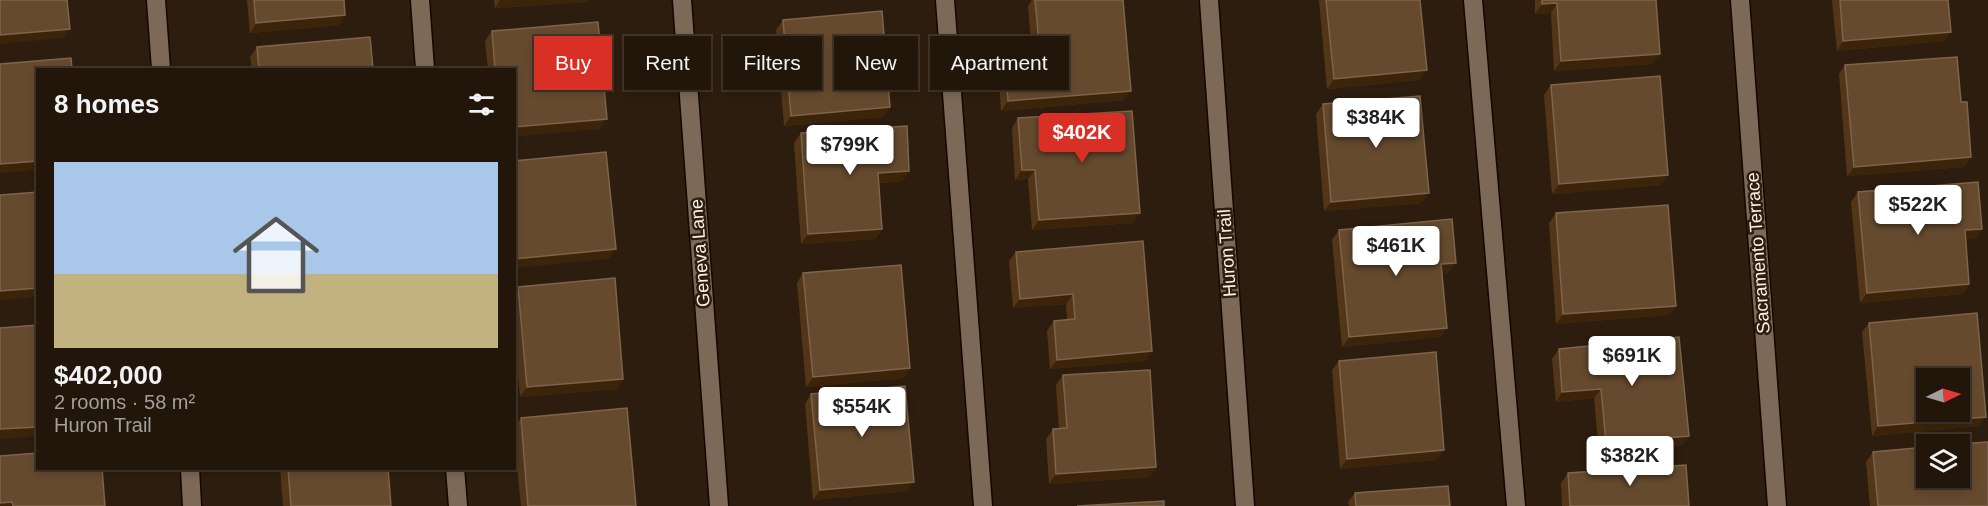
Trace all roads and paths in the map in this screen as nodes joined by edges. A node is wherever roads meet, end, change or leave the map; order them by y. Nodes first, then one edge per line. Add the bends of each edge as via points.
1 (156, 0) edge
2 (420, 0) edge
3 (682, 0) edge
4 (945, 0) edge
5 (1209, 0) edge
6 (1473, 0) edge
7 (1740, 0) edge
8 (161, 68) edge
9 (425, 68) edge
10 (190, 470) edge
11 (455, 470) edge
12 (192, 506) edge
13 (458, 506) edge
14 (719, 506) edge
15 (983, 506) edge
16 (1245, 506) edge
17 (1516, 506) edge
18 (1777, 506) edge

1 - 8 street
2 - 9 street
3 - 14 street, Geneva Lane
4 - 15 street
5 - 16 street, Huron Trail
6 - 17 street
7 - 18 street, Sacramento Terrace
10 - 12 street
11 - 13 street

